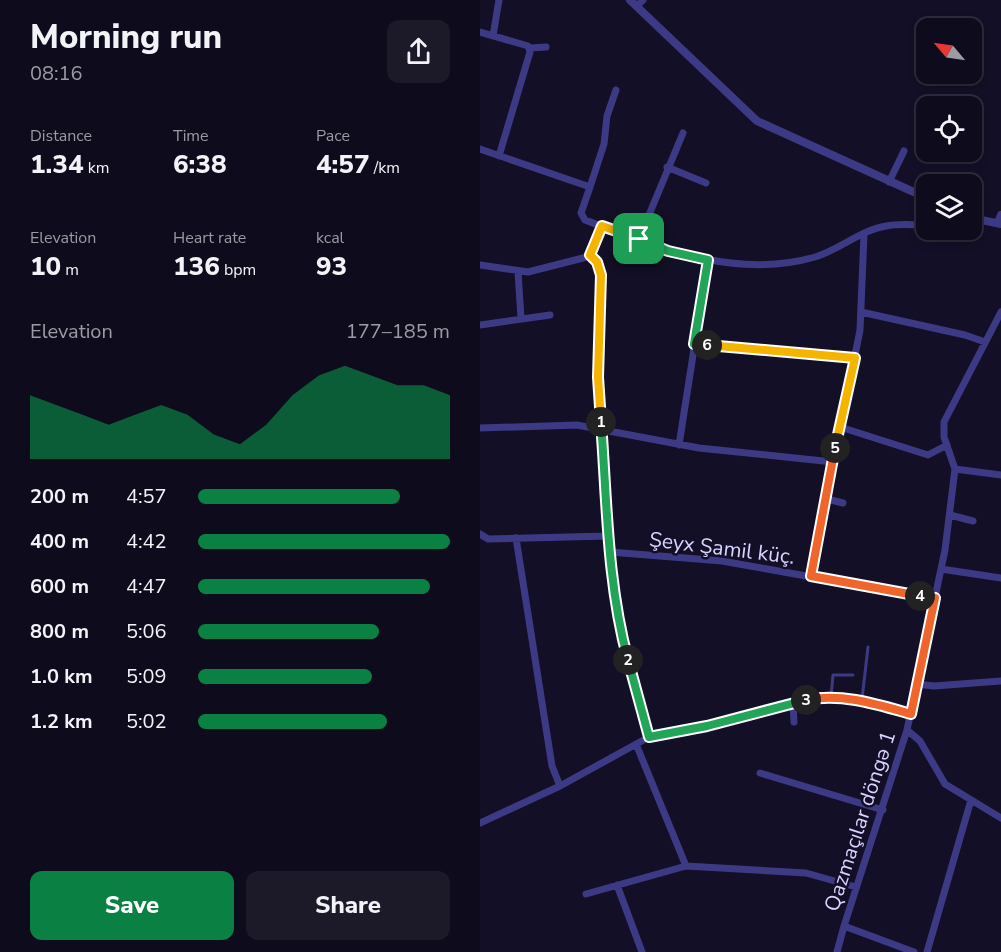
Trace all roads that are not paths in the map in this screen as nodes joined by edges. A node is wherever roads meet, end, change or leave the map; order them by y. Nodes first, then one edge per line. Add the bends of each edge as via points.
1 (500, 0) edge
2 (637, 2) edge
3 (480, 32) edge
4 (494, 36) junction
5 (546, 47) dead end
6 (530, 48) junction
7 (616, 90) dead end
8 (683, 133) dead end
9 (480, 149) edge
10 (904, 151) dead end
11 (499, 156) junction
12 (667, 167) junction
13 (889, 182) junction
14 (706, 183) dead end
15 (590, 187) junction
16 (916, 193) edge
17 (982, 219) edge
18 (1000, 221) edge
19 (916, 225) edge
20 (602, 226) junction
21 (864, 235) junction
22 (639, 239) junction
23 (590, 255) junction
24 (708, 260) junction
25 (480, 265) edge
26 (518, 272) junction
27 (861, 312) junction
28 (1001, 312) edge
29 (550, 315) dead end
30 (521, 318) junction
31 (480, 325) edge
32 (985, 342) junction
33 (694, 344) junction
34 (855, 358) junction
35 (840, 427) junction
36 (480, 428) edge
37 (602, 429) junction
38 (680, 445) junction
39 (947, 445) junction
40 (833, 462) junction
41 (955, 469) junction
42 (1001, 474) edge
43 (827, 499) junction
44 (843, 503) dead end
45 (950, 515) junction
46 (973, 521) dead end
47 (480, 534) edge
48 (608, 536) junction
49 (516, 538) junction
50 (610, 552) junction
51 (941, 569) junction
52 (811, 576) junction
53 (1001, 578) edge
54 (935, 598) junction
55 (868, 646) dead end
56 (853, 675) dead end
57 (1001, 681) edge
58 (916, 684) junction
59 (831, 697) junction
60 (861, 701) junction
61 (793, 703) junction
62 (911, 714) junction
63 (794, 722) dead end
64 (907, 730) junction
65 (649, 737) junction
66 (636, 744) junction
67 (760, 773) dead end
68 (560, 786) junction
69 (972, 800) junction
70 (883, 810) junction
71 (1001, 818) edge
72 (480, 823) edge
73 (686, 866) junction
74 (617, 885) junction
75 (856, 887) junction
76 (586, 894) dead end
77 (844, 926) junction
78 (642, 952) edge
79 (837, 952) edge
80 (914, 952) edge
81 (927, 952) edge

1 - 4 street
2 - 13 street via 757,121
3 - 4 street
4 - 6 street
5 - 6 street
6 - 11 street
7 - 15 street
8 - 12 street
9 - 11 street
10 - 13 street
11 - 15 street
12 - 14 street
12 - 22 street
13 - 16 street
15 - 20 street via 581,217
17 - 18 street
19 - 21 street via 886,226
20 - 22 street
20 - 23 street
21 - 24 street via 818,256 790,262
21 - 27 street
22 - 24 street via 668,251
23 - 26 street
23 - 37 street via 601,275 598,377
24 - 33 street
25 - 26 street
26 - 30 street
27 - 32 street
27 - 34 street
28 - 32 street, Qazmaçılar döngə 1
29 - 30 street
30 - 31 street
32 - 39 street, Qazmaçılar döngə 1 via 944,423
33 - 34 street
33 - 38 street
34 - 35 street
35 - 39 street via 928,455
35 - 40 street
36 - 37 street via 559,423
37 - 38 street
37 - 48 street
38 - 40 street
39 - 41 street, Qazmaçılar döngə 1
40 - 43 street
41 - 42 street
41 - 45 street, Qazmaçılar döngə 1
43 - 44 street
43 - 52 street
45 - 46 street
45 - 51 street, Qazmaçılar döngə 1
47 - 49 street via 488,539
48 - 49 street
48 - 50 street
49 - 68 street via 552,766
50 - 52 street, Şeyx Şamil küç. via 722,561
50 - 65 street via 619,628
51 - 53 street
51 - 54 street, Qazmaçılar döngə 1
52 - 54 street, Şeyx Şamil küç.
54 - 58 street, Qazmaçılar döngə 1
55 - 60 lane
56 - 59 lane via 833,675
57 - 58 street
58 - 62 street, Qazmaçılar döngə 1
59 - 60 street
59 - 61 street
60 - 62 street
61 - 63 street
61 - 65 street
62 - 64 street, Qazmaçılar döngə 1
64 - 69 street via 920,741 945,784
64 - 70 street, Qazmaçılar döngə 1
65 - 66 street
66 - 68 street
66 - 73 street
67 - 70 street
68 - 72 street
69 - 71 street
69 - 81 street
70 - 75 street, Qazmaçılar döngə 1
73 - 74 street
73 - 75 street via 806,873
74 - 76 street
74 - 78 street
75 - 77 street, Qazmaçılar döngə 1
77 - 79 street
77 - 80 street, Qazmaçılar döngə 1

